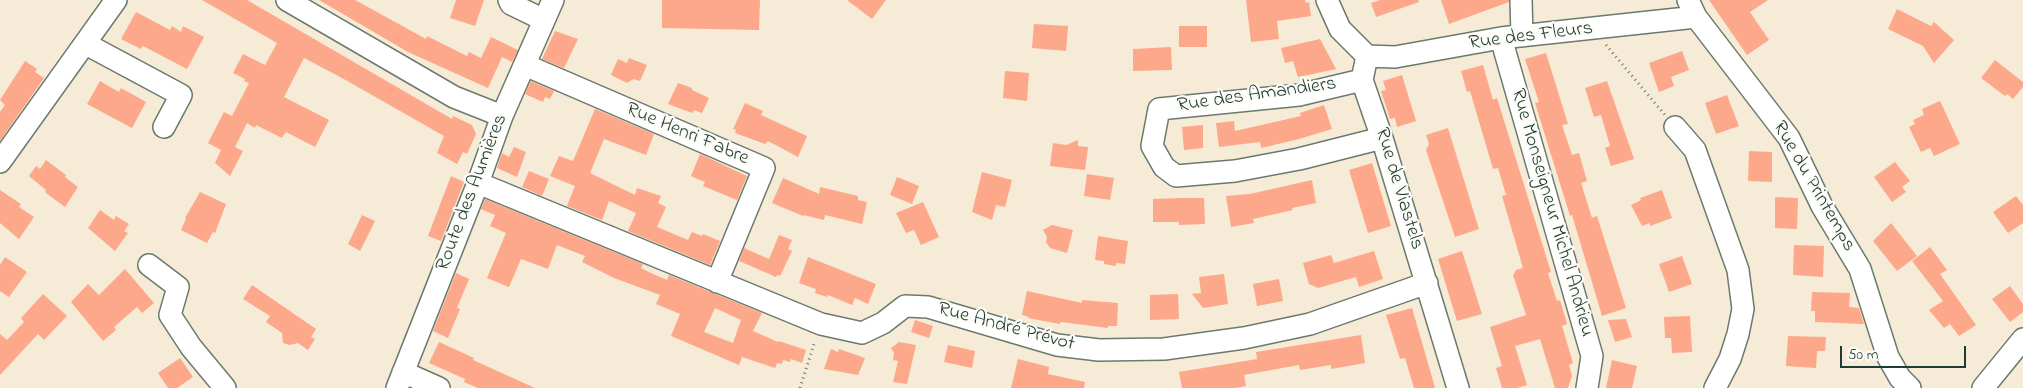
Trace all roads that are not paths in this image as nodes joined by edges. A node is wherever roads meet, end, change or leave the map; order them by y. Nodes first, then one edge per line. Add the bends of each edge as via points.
1 (116, 0) edge
2 (287, 0) edge
3 (509, 0) edge
4 (553, 0) edge
5 (1327, 0) edge
6 (1521, 0) edge
7 (1692, 9) edge
8 (544, 20) junction
9 (1511, 37) junction
10 (86, 44) junction
11 (1367, 56) junction
12 (525, 65) junction
13 (1362, 80) junction
14 (502, 116) junction
15 (164, 127) dead end
16 (1675, 127) road end
17 (1382, 138) junction
18 (0, 162) edge
19 (478, 183) junction
20 (149, 265) dead end
21 (717, 282) junction
22 (1427, 283) junction
23 (2023, 339) edge
24 (400, 380) edge
25 (226, 388) edge
26 (439, 388) edge
27 (1458, 388) edge
28 (1586, 388) edge
29 (1715, 388) edge
30 (1910, 388) edge
31 (1983, 388) edge

1 - 10 street
2 - 14 street via 454,97
3 - 8 street
4 - 8 street, Route des Aumières
5 - 11 street via 1340,29
6 - 9 street, Rue Monseigneur Michel Andrieu
7 - 9 street, Rue des Fleurs via 1592,29
7 - 30 street, Rue du Printemps via 1789,138 1822,206 1860,269 1888,356 1900,378
8 - 12 street, Route des Aumières
9 - 11 street, Rue des Fleurs via 1395,57
9 - 28 street, Rue Monseigneur Michel Andrieu via 1592,356
10 - 15 street via 181,95
10 - 18 street
11 - 13 street
12 - 14 street, Route des Aumières
12 - 21 street, Rue Henri Fabre via 764,168
13 - 17 street, Rue de Viastels
13 - 17 street, Rue des Amandiers via 1299,95 1159,109 1152,146 1164,167 1176,176 1235,171
14 - 19 street, Route des Aumières
16 - 29 street via 1694,150 1738,270 1743,309 1730,359
17 - 22 street, Rue de Viastels
19 - 21 street
19 - 24 street, Route des Aumières
20 - 25 street via 178,287 170,315
21 - 22 street, Rue André Prévot via 821,324 862,334 905,306 928,307 1057,345 1099,350 1164,349 1244,338 1310,324
22 - 27 street, Rue de Viastels
23 - 31 street
24 - 26 street

